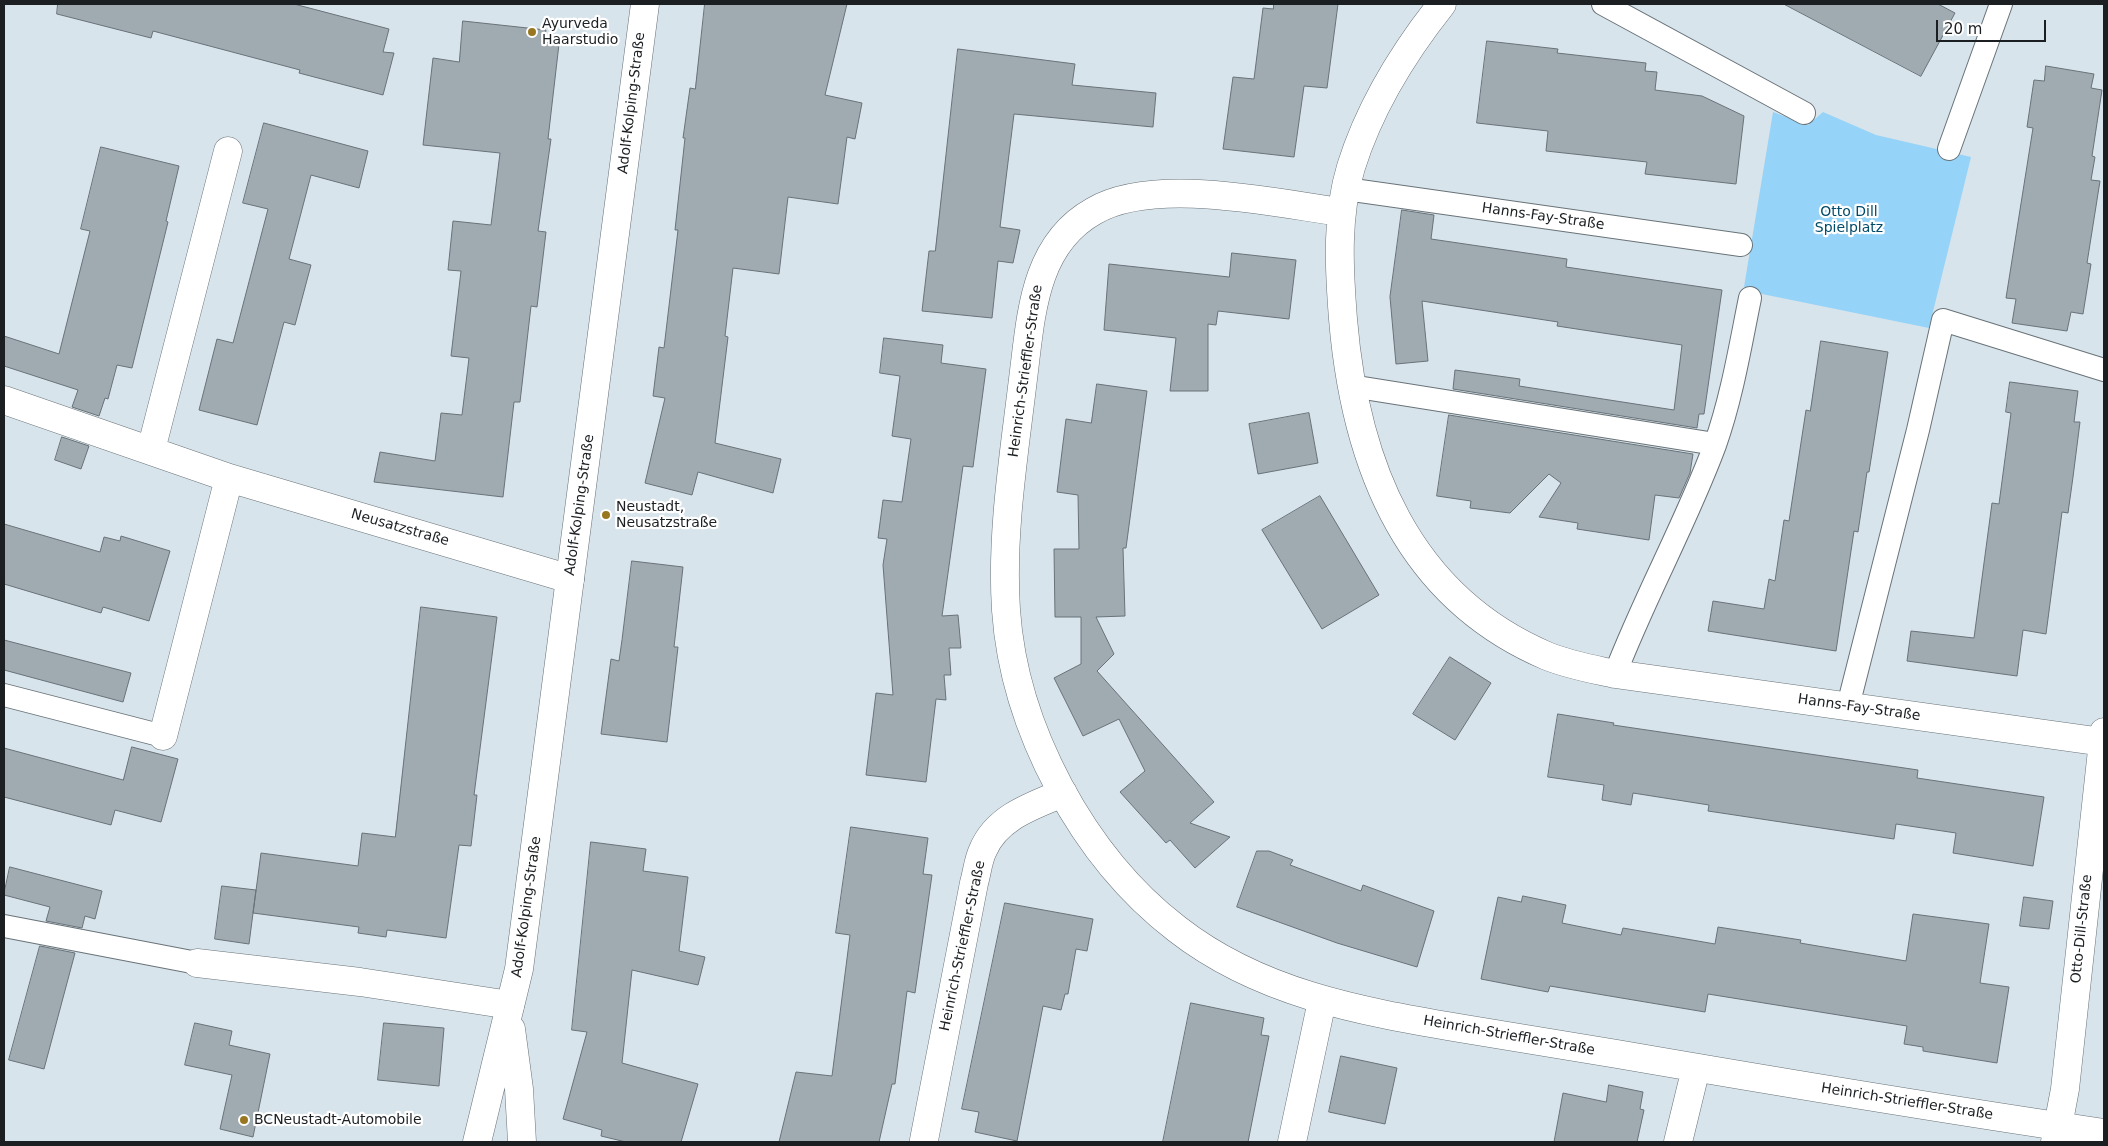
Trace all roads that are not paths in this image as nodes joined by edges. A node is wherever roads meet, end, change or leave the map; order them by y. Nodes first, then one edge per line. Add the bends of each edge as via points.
1 (642, 4) edge
2 (1442, 4) edge
3 (1603, 4) edge
4 (2001, 4) edge
5 (1804, 113) dead end
6 (1949, 150) dead end
7 (228, 151) dead end
8 (1344, 200) junction
9 (1741, 245) dead end
10 (1750, 298) dead end
11 (2104, 370) edge
12 (1351, 386) junction
13 (4, 400) edge
14 (1715, 444) junction
15 (152, 450) junction
16 (229, 478) junction
17 (570, 579) junction
18 (1615, 674) junction
19 (4, 695) edge
20 (1848, 706) junction
21 (163, 736) joint
22 (2103, 737) edge
23 (1063, 793) junction
24 (4, 926) edge
25 (197, 963) joint
26 (1322, 1001) junction
27 (510, 1009) junction
28 (1696, 1068) junction
29 (2104, 1133) edge
30 (2057, 1134) edge
31 (924, 1140) dead end
32 (477, 1142) edge
33 (522, 1142) edge
34 (1292, 1142) edge
35 (1678, 1142) edge

1 - 17 street, Adolf-Kolping-Straße
2 - 8 street, Hanns-Fay-Straße via 1406,50 1386,85 1351,166
3 - 5 lane
4 - 6 lane
7 - 15 street
8 - 9 lane, Hanns-Fay-Straße
8 - 12 street, Hanns-Fay-Straße via 1341,292
8 - 23 street, Heinrich-Strieffler-Straße via 1196,193 1133,197 1098,208 1075,223 1054,246 1041,273 1030,330 1009,490 1006,613 1014,667 1032,727
10 - 14 lane via 1734,380
11 - 20 lane via 1943,320
12 - 14 lane
12 - 18 street, Hanns-Fay-Straße via 1369,457 1386,499 1414,550 1440,582 1475,614 1513,639 1578,667
13 - 15 street, Neusatzstraße
14 - 18 lane
15 - 16 street, Neusatzstraße
16 - 17 street, Neusatzstraße
16 - 21 street
17 - 27 street, Adolf-Kolping-Straße via 519,970
18 - 20 street, Hanns-Fay-Straße
19 - 21 lane
20 - 22 street, Hanns-Fay-Straße
22 - 30 street, Otto-Dill-Straße via 2065,1088
23 - 26 street, Heinrich-Strieffler-Straße via 1101,853 1140,897 1178,930 1227,962
23 - 31 street, Heinrich-Strieffler-Straße via 1006,820 994,831 983,850
24 - 25 lane
25 - 27 street via 360,982
26 - 28 street, Heinrich-Strieffler-Straße
26 - 34 street
27 - 32 street, Adolf-Kolping-Straße
27 - 33 street, Adolf-Kolping-Straße
28 - 30 street, Heinrich-Strieffler-Straße
28 - 35 street
29 - 30 street, Heinrich-Strieffler-Straße

